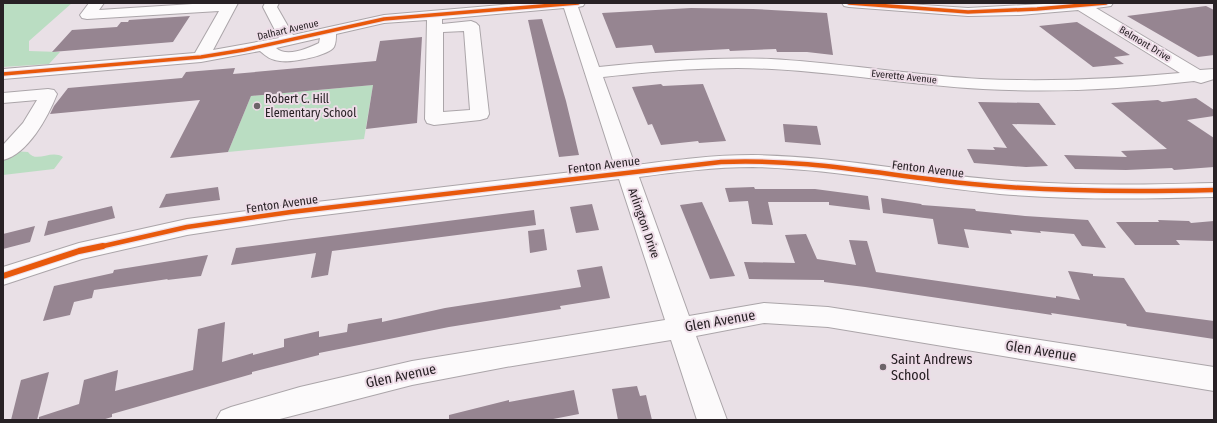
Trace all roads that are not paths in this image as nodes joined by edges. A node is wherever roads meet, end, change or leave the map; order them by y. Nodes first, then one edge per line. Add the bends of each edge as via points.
1 (97, 3) edge
2 (272, 3) edge
3 (386, 3) edge
4 (572, 3) edge
5 (849, 3) edge
6 (1106, 3) edge
7 (230, 4) edge
8 (1079, 4) edge
9 (467, 8) edge
10 (384, 19) junction
11 (435, 22) junction
12 (329, 30) junction
13 (288, 40) junction
14 (263, 45) junction
15 (201, 57) junction
16 (72, 68) junction
17 (594, 73) junction
18 (3, 74) edge
19 (1206, 75) edge
20 (1214, 86) edge
21 (3, 89) edge
22 (3, 98) edge
23 (3, 154) edge
24 (626, 173) junction
25 (1214, 190) edge
26 (3, 276) edge
27 (681, 328) junction
28 (1214, 378) edge
29 (231, 420) edge
30 (712, 420) edge

1 - 7 street via 87,14
2 - 13 street via 270,7
3 - 10 street
4 - 9 street, Dalhart Avenue
4 - 17 street, Arlington Drive
5 - 8 street via 968,12 1012,11
6 - 8 street
7 - 15 street
8 - 19 street, Belmont Drive
9 - 11 street, Dalhart Avenue
10 - 11 street, Dalhart Avenue
10 - 12 street, Dalhart Avenue
11 - 11 street via 434,119 480,114 471,26
12 - 13 street, Dalhart Avenue
12 - 14 street via 326,45 307,53 284,56 274,54
13 - 14 street, Dalhart Avenue
14 - 15 street, Dalhart Avenue
15 - 16 street, Dalhart Avenue
16 - 18 street, Dalhart Avenue
16 - 21 street via 64,79 46,85
17 - 19 street, Everette Avenue via 666,65 724,63 796,66 934,81 1008,85 1098,85
17 - 24 street, Arlington Drive
19 - 20 street, Belmont Drive
22 - 23 street via 48,94 40,114 12,148
24 - 25 street, Fenton Avenue via 702,163 754,161 821,166 1008,188 1138,192
24 - 26 street, Fenton Avenue via 291,212 187,228 79,251
24 - 27 street, Arlington Drive
27 - 28 street, Glen Avenue via 764,313 828,317
27 - 29 street, Glen Avenue via 412,373 300,400
27 - 30 street, Arlington Drive

